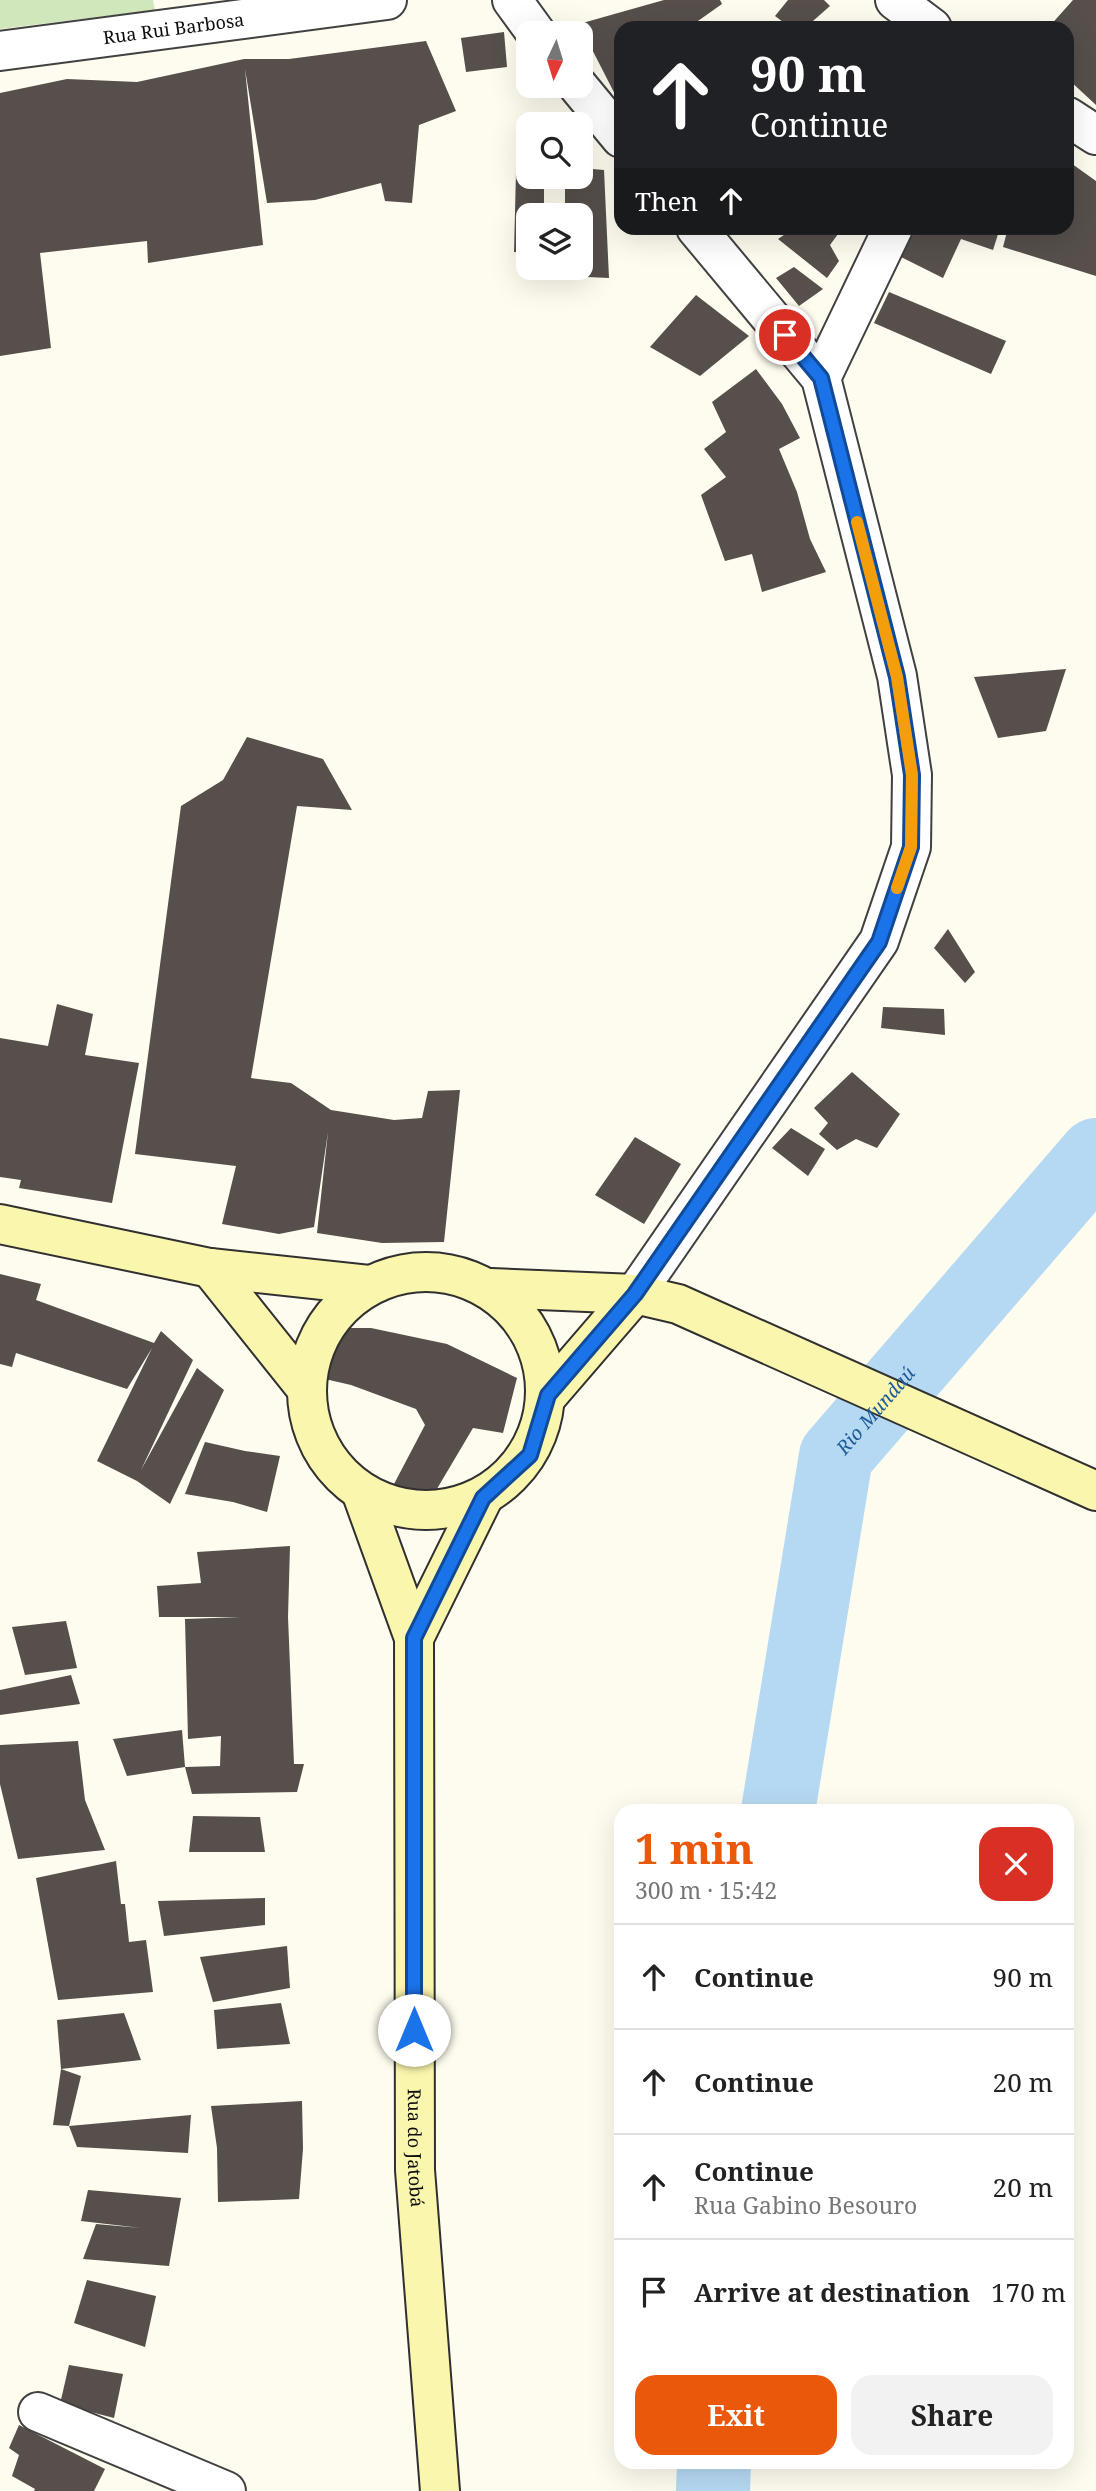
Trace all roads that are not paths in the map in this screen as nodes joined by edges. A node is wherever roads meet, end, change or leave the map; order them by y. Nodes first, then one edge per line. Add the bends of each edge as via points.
1 (387, 0) edge
2 (512, 0) edge
3 (895, 0) edge
4 (183, 13) edge
5 (527, 21) edge
6 (923, 21) edge
7 (0, 51) edge
8 (588, 98) edge
9 (1074, 121) edge
10 (614, 130) edge
11 (1096, 135) edge
12 (702, 235) edge
13 (890, 235) edge
14 (821, 378) junction
15 (0, 1224) edge
16 (210, 1268) junction
17 (369, 1284) junction
18 (491, 1288) junction
19 (635, 1294) junction
20 (304, 1387) junction
21 (548, 1395) junction
22 (1095, 1490) edge
23 (362, 1494) junction
24 (483, 1498) junction
25 (414, 1638) junction
26 (38, 2412) dead end
27 (226, 2491) edge
28 (440, 2491) edge

1 - 4 street, Rua Rui Barbosa
2 - 5 street
3 - 6 street
4 - 7 street, Rua Rui Barbosa
8 - 10 street
9 - 11 street
12 - 14 street
13 - 14 street
14 - 19 street via 897,677 912,775 911,847 879,942
15 - 16 main road
16 - 17 main road
16 - 20 main road
17 - 18 main road via 430,1270
17 - 20 main road via 323,1327
18 - 19 main road
18 - 21 main road via 533,1334
19 - 21 main road
19 - 22 main road via 678,1304
20 - 23 main road via 318,1448
21 - 24 main road via 530,1455
23 - 24 main road via 423,1512
23 - 25 main road, Rua do Jatobá
24 - 25 main road, Rua do Jatobá
25 - 28 main road, Rua do Jatobá via 415,2170
26 - 27 street

